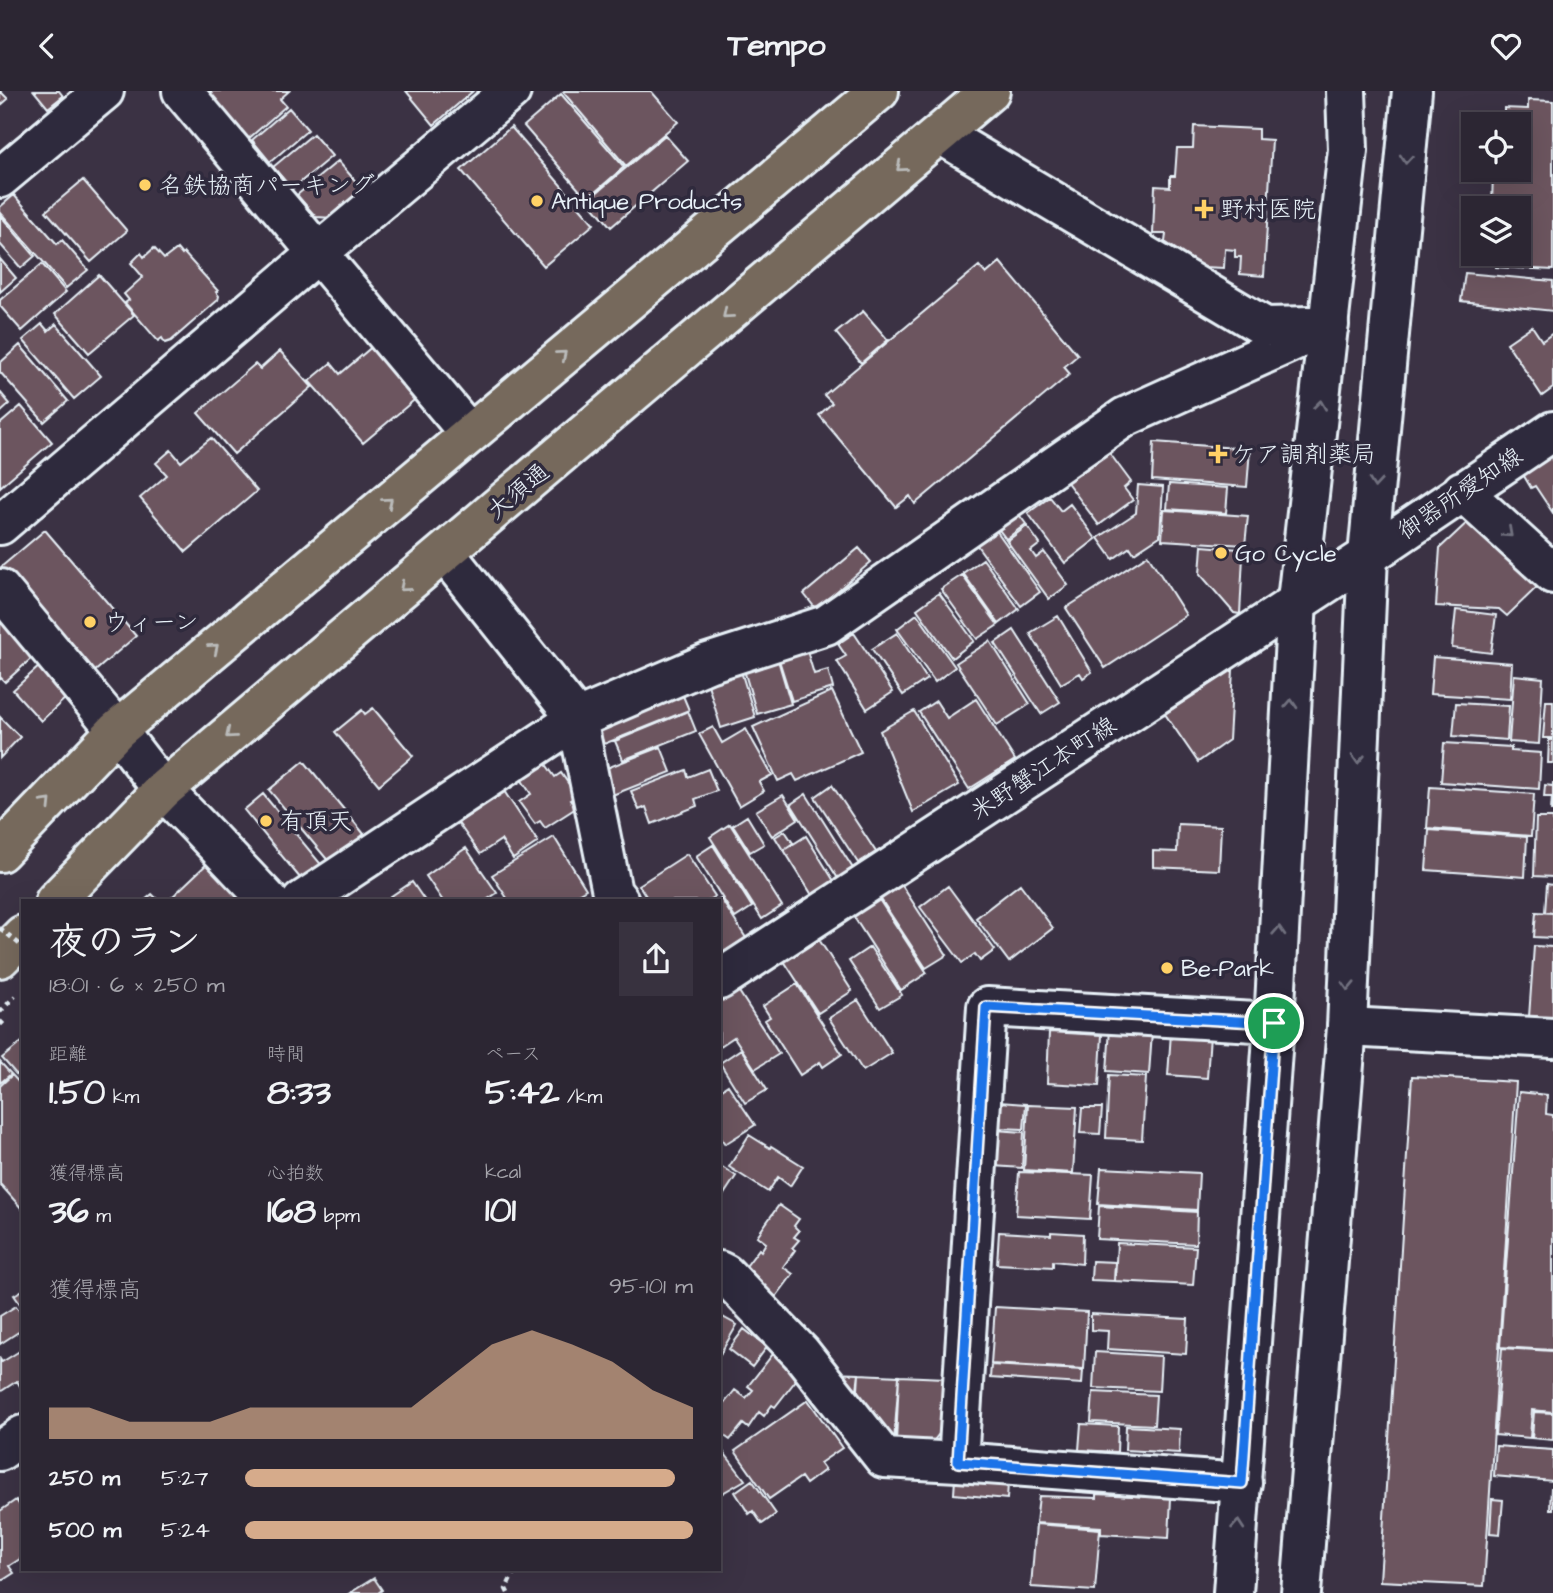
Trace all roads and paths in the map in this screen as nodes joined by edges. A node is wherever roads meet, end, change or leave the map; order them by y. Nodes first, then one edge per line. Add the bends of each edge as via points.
1 (104, 91) edge
2 (182, 91) edge
3 (511, 91) edge
4 (990, 91) edge
5 (1346, 91) edge
6 (1412, 91) edge
7 (876, 92) edge
8 (940, 134) junction
9 (0, 178) edge
10 (318, 253) junction
11 (1329, 325) junction
12 (1553, 431) edge
13 (469, 433) junction
14 (1462, 491) junction
15 (0, 525) edge
16 (445, 553) junction
17 (1368, 556) junction
18 (1553, 574) edge
19 (0, 589) edge
20 (1297, 601) junction
21 (577, 719) junction
22 (117, 730) junction
23 (163, 790) junction
24 (0, 852) edge
25 (57, 899) edge
26 (267, 899) edge
27 (305, 899) edge
28 (617, 899) edge
29 (0, 928) edge
30 (21, 937) edge
31 (21, 945) edge
32 (0, 958) edge
33 (721, 980) edge
34 (21, 989) edge
35 (0, 1012) edge
36 (0, 1021) edge
37 (1274, 1023) junction
38 (5, 1026) dead end
39 (1347, 1027) junction
40 (1553, 1038) edge
41 (721, 1272) edge
42 (21, 1437) edge
43 (0, 1451) edge
44 (958, 1462) junction
45 (1242, 1483) junction
46 (514, 1571) edge
47 (508, 1593) edge
48 (1233, 1593) edge
49 (1301, 1593) edge

1 - 9 street
2 - 10 street
3 - 10 street
4 - 8 main road, 大須通
5 - 11 street via 1348,150
6 -> 17 street
13 -> 7 main road
8 - 11 street via 1265,327
8 -> 16 main road, 大須通
10 - 13 street
10 - 15 street
20 -> 11 street
11 - 21 street via 1125,417 826,625 708,663
12 - 14 street, 御器所愛知線
22 -> 13 main road
14 - 17 street, 御器所愛知線
14 -> 18 street
16 - 21 street
16 -> 23 main road, 大須通
17 - 20 street, 米野蟹江本町線
17 -> 39 street
19 - 22 street
20 - 33 street, 米野蟹江本町線
37 -> 20 street
21 - 27 street
21 - 28 street via 612,892
22 - 23 street
24 -> 22 main road
23 - 25 main road, 大須通
23 - 26 street
29 - 31 path, bridge
30 - 32 main road
34 - 35 path
36 - 38 path
37 - 44 street via 986,1007
37 - 45 street
39 - 40 street
39 - 49 street
41 - 44 street via 801,1353 884,1458
42 - 43 street
44 - 45 street
48 -> 45 street
46 - 47 path

